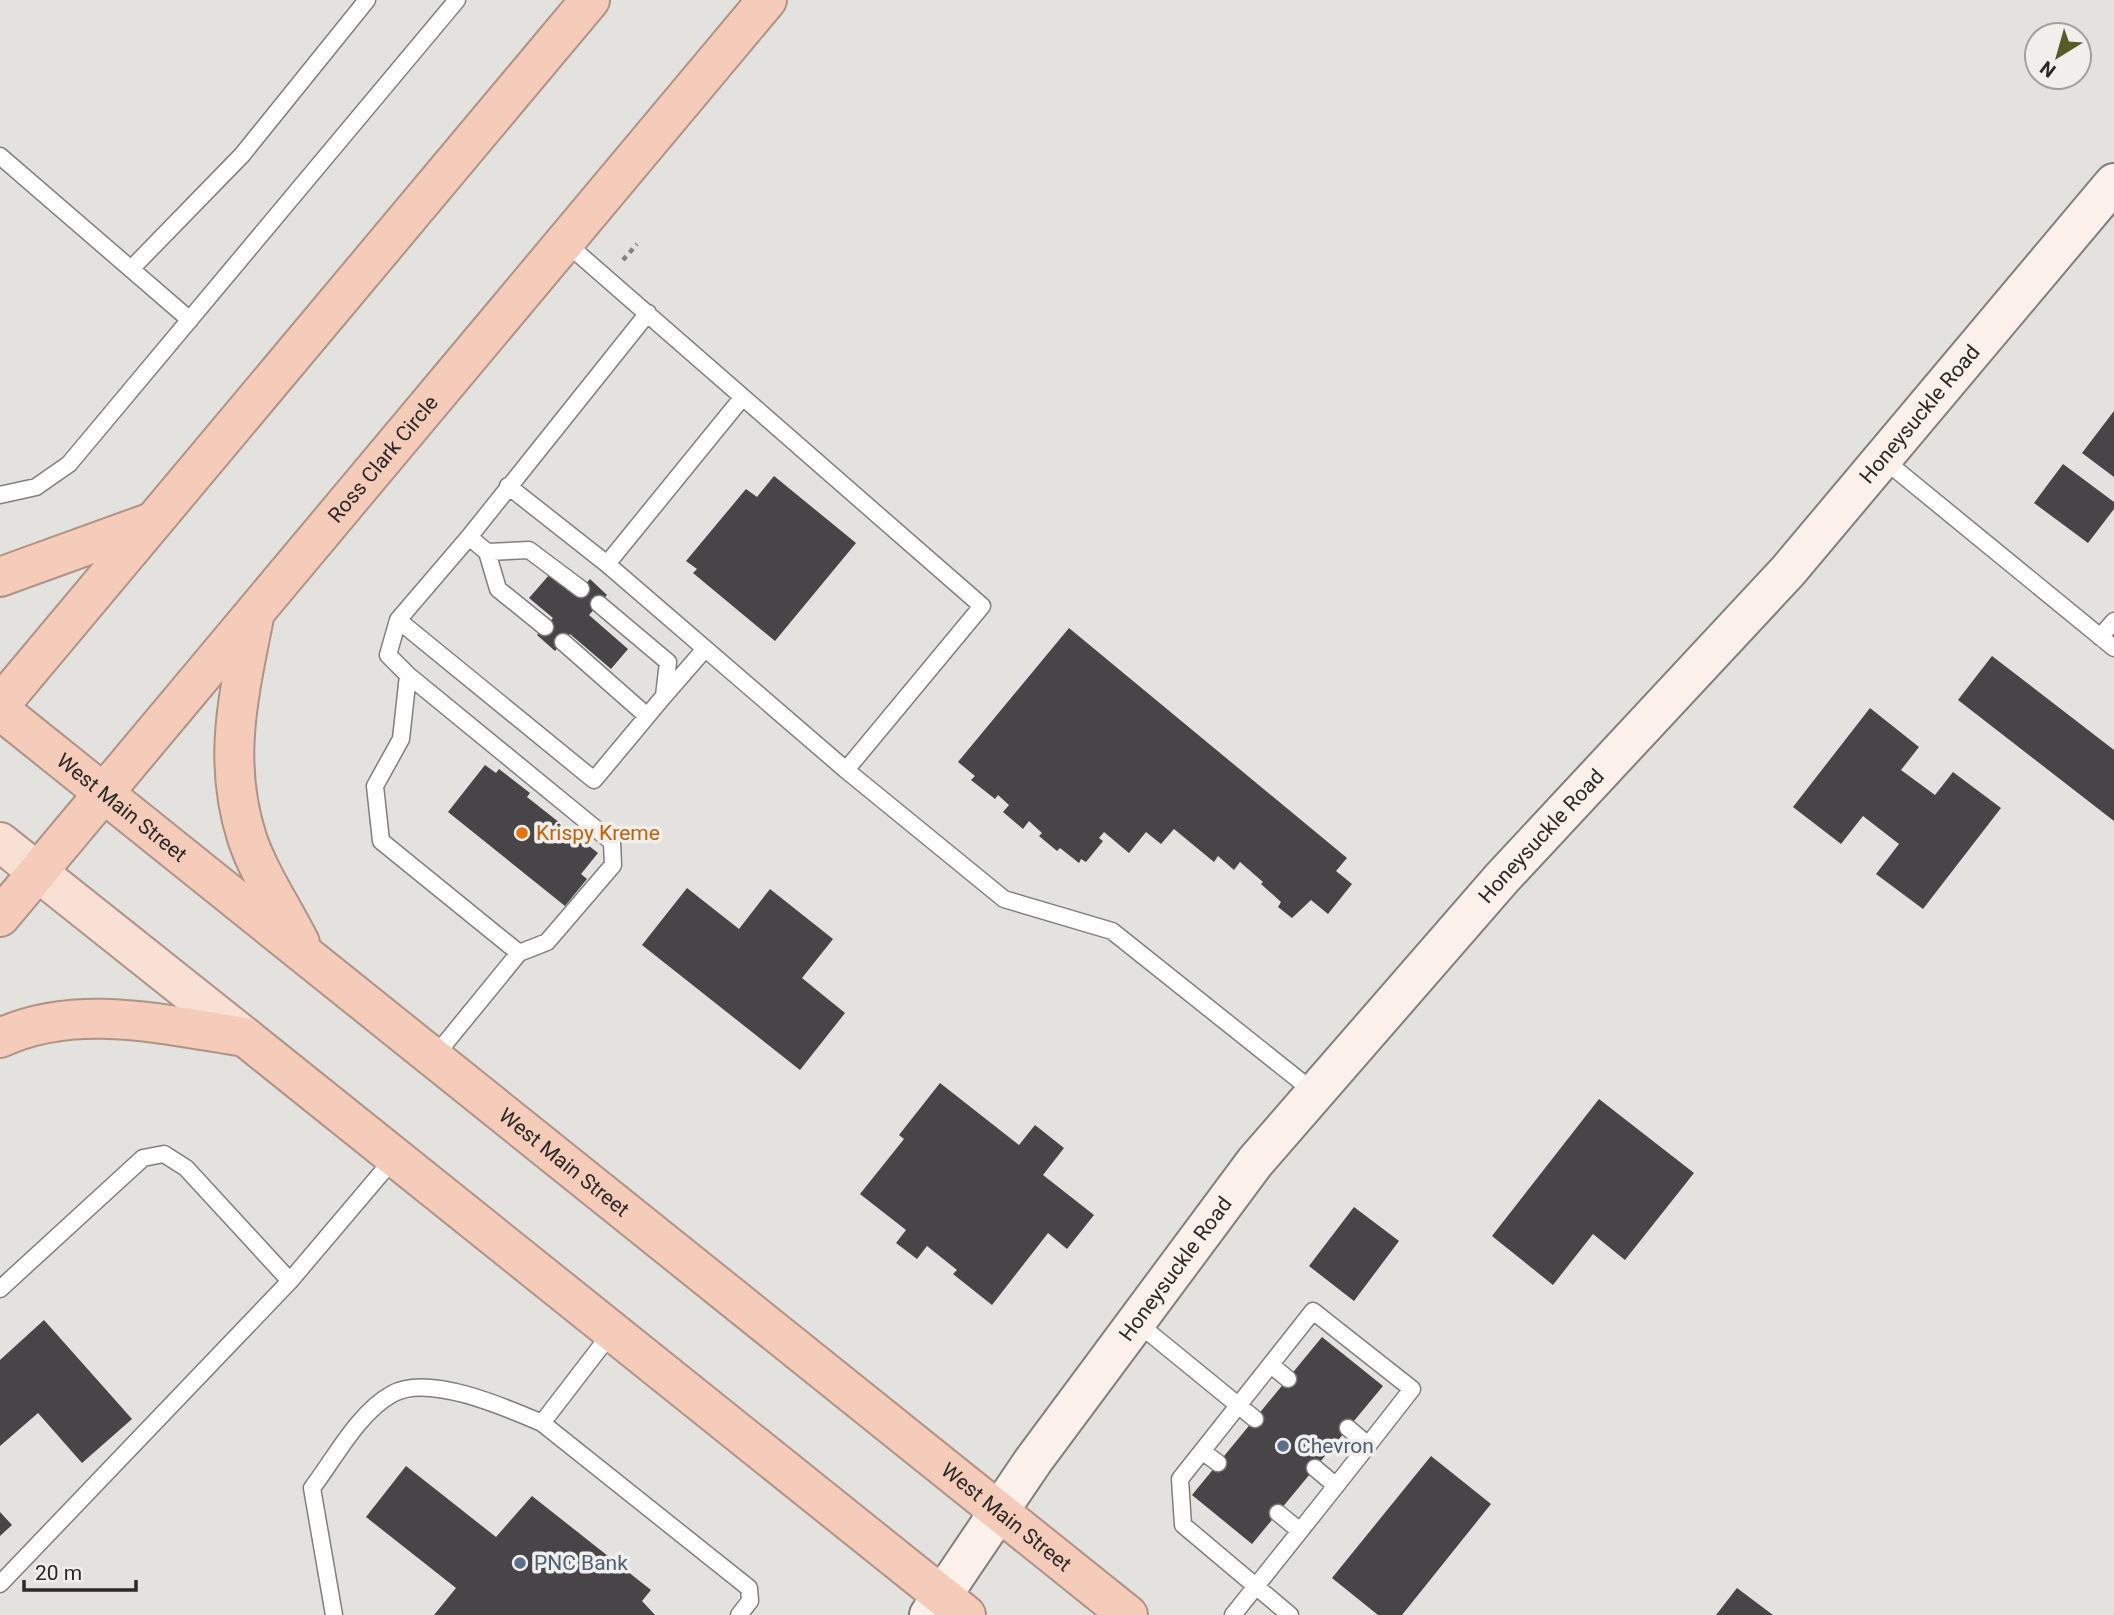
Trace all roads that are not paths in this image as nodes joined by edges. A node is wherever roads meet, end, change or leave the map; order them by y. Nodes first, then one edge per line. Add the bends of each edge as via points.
1 (367, 0) edge
2 (457, 0) edge
3 (590, 0) edge
4 (767, 0) edge
5 (0, 156) edge
6 (2108, 201) edge
7 (565, 242) junction
8 (131, 269) junction
9 (648, 313) junction
10 (190, 320) junction
11 (742, 398) junction
12 (1883, 459) junction
13 (508, 486) junction
14 (0, 495) edge
15 (152, 522) junction
16 (469, 537) junction
17 (487, 552) junction
18 (607, 564) junction
19 (0, 577) edge
20 (581, 589) dead end
21 (599, 604) dead end
22 (254, 615) junction
23 (398, 620) junction
24 (2114, 621) edge
25 (545, 627) dead end
26 (2101, 637) junction
27 (563, 642) dead end
28 (2114, 648) edge
29 (704, 650) junction
30 (408, 675) junction
31 (664, 696) junction
32 (0, 705) edge
33 (0, 710) edge
34 (648, 716) junction
35 (846, 770) junction
36 (105, 793) junction
37 (0, 842) edge
38 (38, 872) junction
39 (0, 917) edge
40 (519, 953) junction
41 (306, 954) junction
42 (245, 1037) junction
43 (0, 1038) edge
44 (434, 1057) junction
45 (1314, 1092) junction
46 (395, 1157) junction
47 (290, 1281) junction
48 (0, 1289) edge
49 (1135, 1321) junction
50 (613, 1331) junction
51 (1270, 1365) junction
52 (1288, 1379) dead end
53 (1239, 1405) junction
54 (1255, 1419) dead end
55 (542, 1423) junction
56 (1348, 1428) dead end
57 (1368, 1445) junction
58 (1202, 1451) junction
59 (1218, 1463) dead end
60 (1315, 1468) dead end
61 (1336, 1486) junction
62 (999, 1512) junction
63 (1279, 1513) dead end
64 (1300, 1531) junction
65 (0, 1584) edge
66 (1256, 1587) junction
67 (946, 1609) edge
68 (334, 1615) edge
69 (740, 1615) edge
70 (1128, 1615) edge
71 (1233, 1615) edge
72 (1290, 1615) edge

1 - 8 lane via 242,155
2 - 10 lane
3 - 15 highway
4 - 7 highway, Ross Clark Circle
5 - 8 lane
6 - 12 main road, Honeysuckle Road
7 - 9 lane
7 - 22 highway, Ross Clark Circle
8 - 10 lane
9 - 11 lane
9 - 13 lane
10 - 14 lane via 69,464 36,487
11 - 18 lane
11 - 35 lane via 982,606
12 - 26 lane
12 - 45 main road, Honeysuckle Road via 1788,571 1459,926
13 - 16 lane
13 - 18 lane
15 - 19 highway
15 - 32 highway
16 - 17 lane
16 - 23 lane
17 - 20 lane via 529,550
17 - 25 lane via 498,589
18 - 29 lane
21 - 31 lane via 668,662
22 - 36 highway, Ross Clark Circle
22 - 41 highway via 234,717 232,765 248,839
23 - 30 lane via 388,655
23 - 34 lane via 594,780
24 - 26 lane
26 - 28 lane
27 - 34 lane
29 - 31 lane
29 - 35 lane
30 - 40 lane via 401,739 375,786 381,841
30 - 40 lane via 612,842 613,866 547,942
31 - 34 lane
33 - 36 highway, West Main Street
35 - 45 lane via 1004,899 1112,932
36 - 38 highway, Ross Clark Circle
36 - 41 highway, West Main Street
37 - 38 main road
38 - 39 highway, Ross Clark Circle
38 - 42 main road
40 - 44 lane
41 - 44 highway, West Main Street
42 - 43 highway via 121,1019 63,1020
42 - 46 highway
44 - 62 highway, West Main Street
45 - 49 main road, Honeysuckle Road
46 - 47 lane
46 - 50 highway
47 - 48 lane via 186,1168 164,1154 143,1158
47 - 65 lane
49 - 53 lane
49 - 62 main road, Honeysuckle Road
50 - 55 lane
50 - 67 highway
51 - 52 lane
51 - 53 lane
51 - 57 lane via 1313,1311 1412,1390
53 - 54 lane
53 - 58 lane
55 - 68 lane via 480,1397 424,1388 393,1392 368,1414 312,1488
55 - 69 lane via 749,1588 750,1601
56 - 57 lane
57 - 61 lane
58 - 59 lane
58 - 66 lane via 1180,1479 1183,1525
60 - 61 lane
61 - 64 lane
62 - 67 main road, Honeysuckle Road
62 - 70 highway, West Main Street
63 - 64 lane
64 - 66 lane
66 - 71 lane
66 - 72 lane

